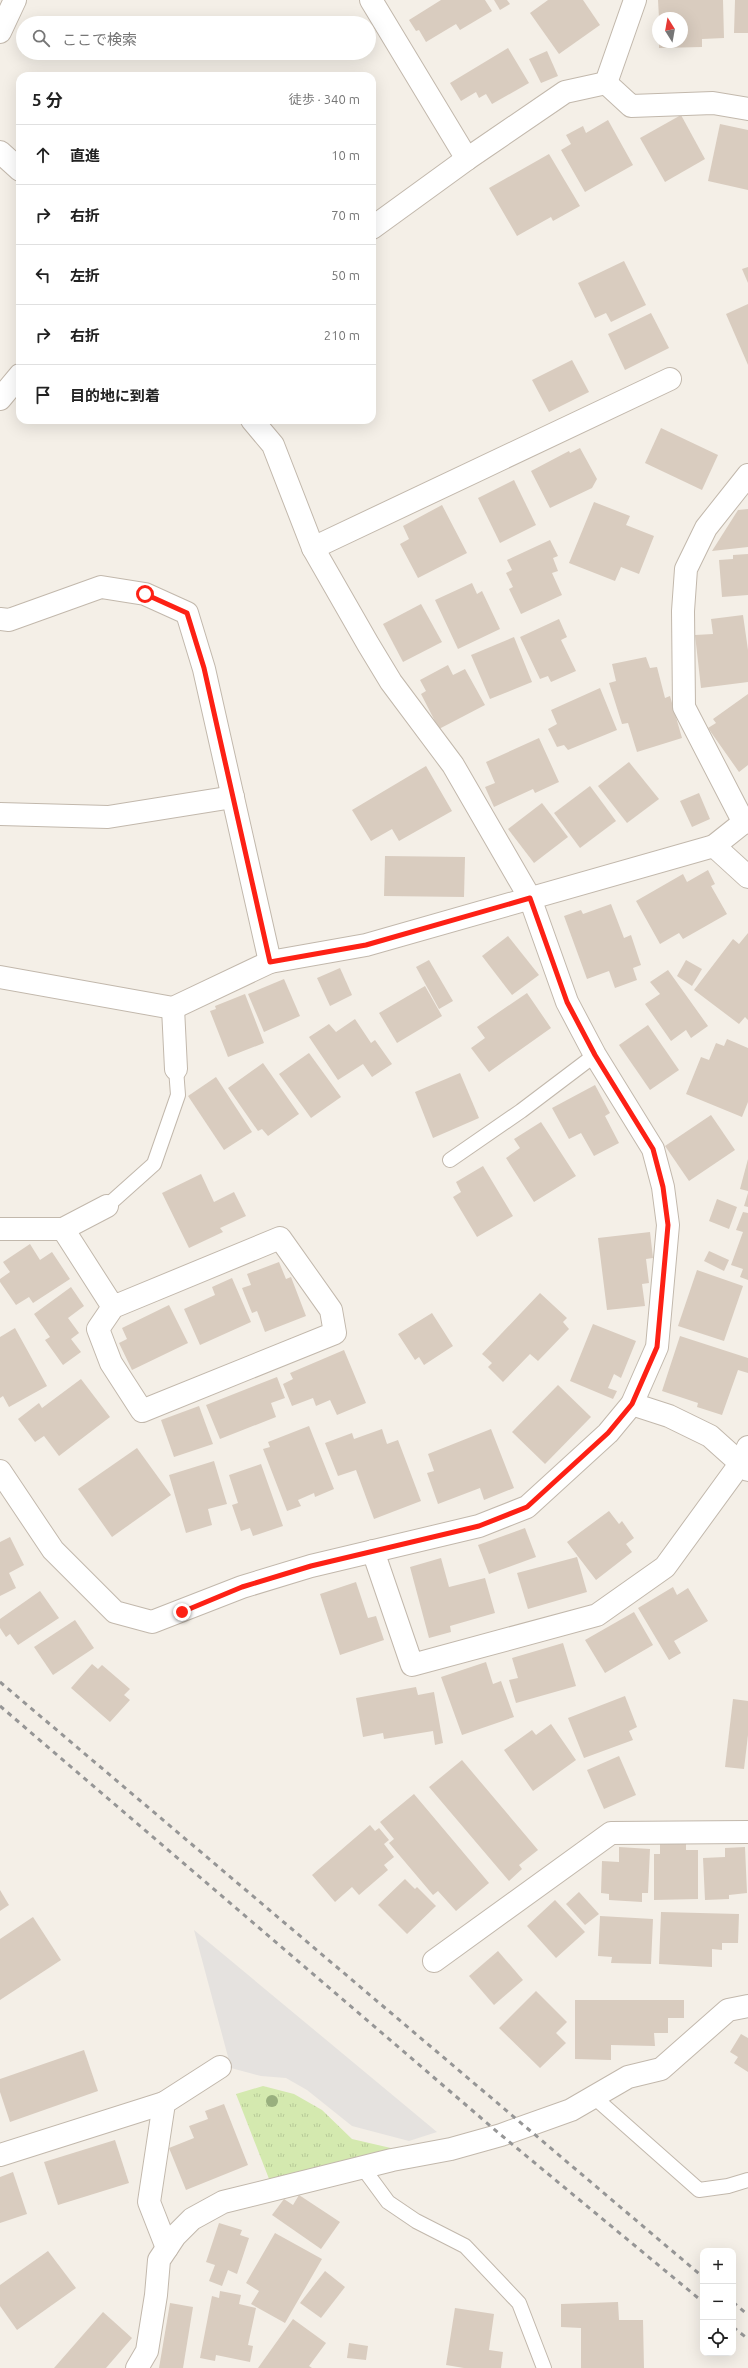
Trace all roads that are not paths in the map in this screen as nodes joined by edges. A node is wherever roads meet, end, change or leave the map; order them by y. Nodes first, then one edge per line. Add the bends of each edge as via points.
1 (15, 0) edge
2 (371, 0) edge
3 (636, 0) edge
4 (0, 32) edge
5 (606, 83) junction
6 (748, 110) edge
7 (0, 152) edge
8 (467, 159) junction
9 (16, 166) edge
10 (376, 225) edge
11 (670, 379) dead end
12 (16, 380) edge
13 (0, 399) edge
14 (255, 424) edge
15 (748, 475) edge
16 (313, 548) junction
17 (0, 619) edge
18 (232, 796) junction
19 (0, 814) edge
20 (746, 821) edge
21 (714, 846) junction
22 (748, 877) edge
23 (530, 898) junction
24 (270, 962) junction
25 (0, 977) edge
26 (173, 1008) junction
27 (595, 1055) junction
28 (176, 1069) joint
29 (450, 1160) dead end
30 (107, 1206) joint
31 (0, 1229) edge
32 (63, 1229) junction
33 (113, 1307) junction
34 (632, 1404) junction
35 (745, 1460) edge
36 (0, 1471) edge
37 (373, 1551) junction
38 (748, 1832) edge
39 (434, 1961) dead end
40 (748, 2006) edge
41 (220, 2067) dead end
42 (594, 2097) junction
43 (164, 2103) junction
44 (0, 2155) edge
45 (363, 2168) junction
46 (748, 2180) edge
47 (167, 2248) junction
48 (137, 2368) edge
49 (544, 2368) edge

1 - 4 street
2 - 8 street
3 - 5 street
5 - 6 street via 631,106 713,103
5 - 8 street via 565,92
7 - 9 street
8 - 10 street
11 - 16 street
12 - 13 street
14 - 16 street via 273,445
15 - 20 street via 706,528 686,569 683,611 684,707
16 - 23 street via 392,682 453,765
17 - 18 street via 9,620 101,587 145,594 187,613 204,668
18 - 19 street via 108,817
18 - 24 street
20 - 21 street
21 - 22 street
21 - 23 street
23 - 24 street via 366,945
23 - 27 street via 567,1002
24 - 26 street
25 - 26 street
26 - 28 street
27 - 29 lane
27 - 34 street via 653,1149 663,1187 668,1225 657,1347
28 - 30 lane via 178,1095 154,1164
30 - 32 street
31 - 32 street
32 - 33 street
33 - 33 street via 280,1238 331,1310 335,1333 142,1410 111,1363 98,1329
34 - 35 street via 668,1416 710,1436
34 - 37 street via 608,1433 527,1507 479,1526
35 - 37 street via 665,1567 597,1615 412,1665
36 - 37 street via 53,1550 115,1612 152,1622 242,1587
38 - 39 street via 611,1833
40 - 42 street via 728,2010 661,2069 628,2077
41 - 43 street
42 - 45 street via 571,2110 501,2135
42 - 46 lane via 699,2190
43 - 44 street
43 - 47 street via 149,2202
45 - 47 street via 223,2202 192,2219
45 - 49 lane via 388,2202 416,2221 465,2246 518,2303
47 - 48 street via 159,2260 147,2351

